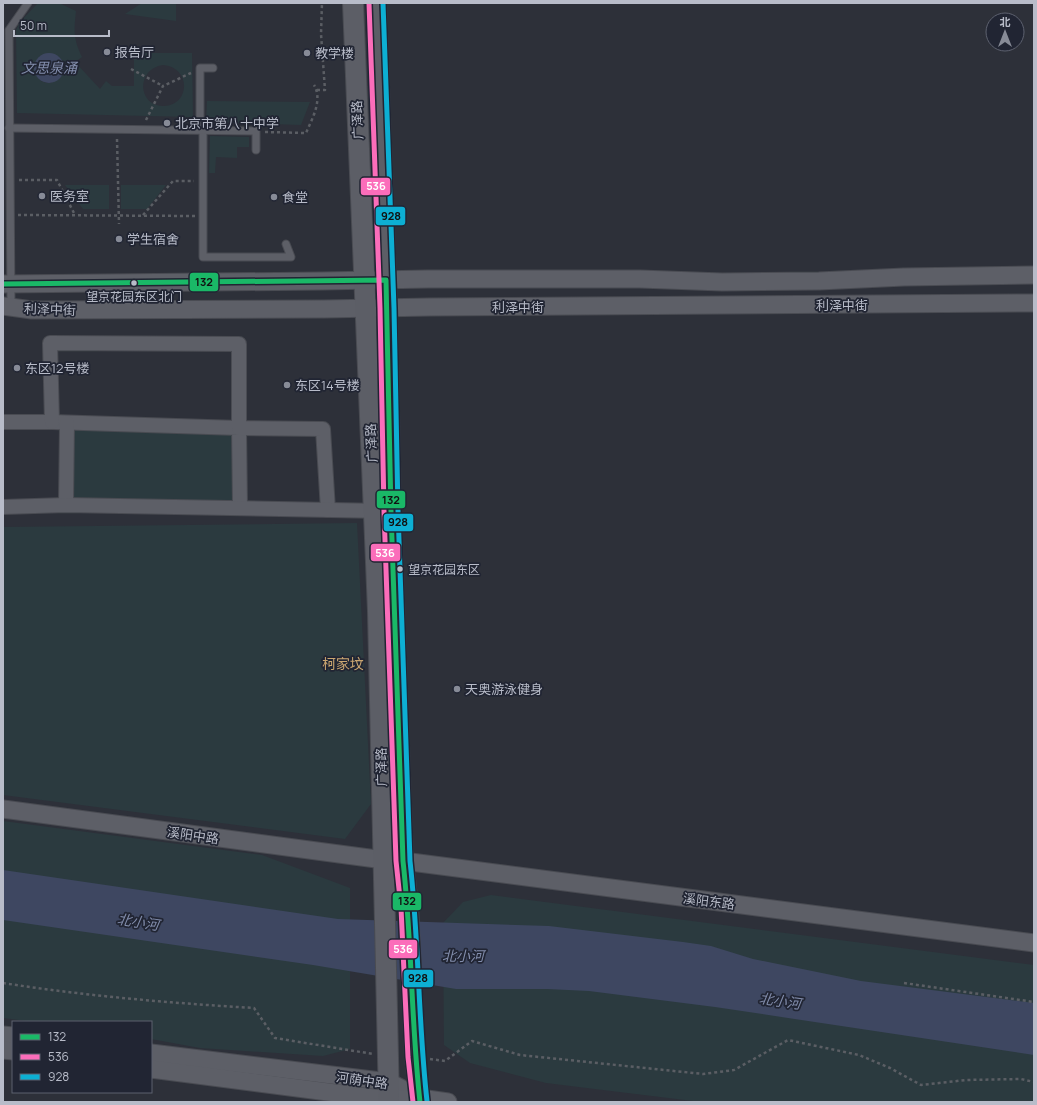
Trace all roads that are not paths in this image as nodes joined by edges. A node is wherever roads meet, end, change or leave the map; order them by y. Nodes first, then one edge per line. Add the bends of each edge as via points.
1 (28, 3) edge
2 (352, 3) edge
3 (376, 3) edge
4 (6, 28) edge
5 (212, 68) dead end
6 (9, 128) junction
7 (203, 130) junction
8 (256, 150) dead end
9 (286, 244) dead end
10 (1034, 275) edge
11 (386, 280) junction
12 (364, 281) junction
13 (7, 284) edge
14 (1034, 303) edge
15 (7, 306) edge
16 (364, 308) junction
17 (387, 308) junction
18 (3, 422) edge
19 (52, 422) junction
20 (66, 423) junction
21 (239, 428) junction
22 (66, 505) junction
23 (3, 507) edge
24 (240, 508) junction
25 (328, 510) junction
26 (382, 511) junction
27 (3, 809) edge
28 (384, 860) junction
29 (403, 861) junction
30 (1034, 943) edge
31 (152, 1053) edge
32 (152, 1069) edge
33 (389, 1095) edge
34 (420, 1100) edge
35 (448, 1102) edge

1 - 4 lane
2 - 12 main road, 广泽路
3 - 11 main road, 广泽路
4 - 6 lane
5 - 7 lane via 200,68 200,126
6 - 7 lane
6 - 13 lane via 10,215
7 - 8 lane via 256,131
7 - 9 lane via 203,257 291,257
10 - 11 street, 利泽中街 via 722,282 640,279
11 - 12 street, 利泽中街
11 - 17 main road, 广泽路
12 - 13 street, 利泽中街
12 - 16 main road, 广泽路
13 - 15 lane
14 - 17 street, 利泽中街
15 - 16 street, 利泽中街 via 32,310
16 - 17 street, 利泽中街
16 - 26 main road, 广泽路
17 - 26 main road, 广泽路
18 - 19 street
19 - 20 street
19 - 21 street via 50,343 239,344
20 - 21 street
20 - 22 street
21 - 24 street
21 - 25 street via 323,429
22 - 23 street
22 - 24 street
24 - 25 street
25 - 26 street
26 - 28 main road, 广泽路 via 378,612
26 - 29 main road, 广泽路
27 - 28 street, 溪阳中路
28 - 29 street, 溪阳东路
28 - 33 main road, 广泽路
29 - 30 street, 溪阳东路
29 - 34 main road, 广泽路 via 408,907 414,1057
31 - 33 street, 河荫中路
32 - 33 street, 河荫中路
33 - 34 street, 河荫中路
34 - 35 street, 河荫中路

